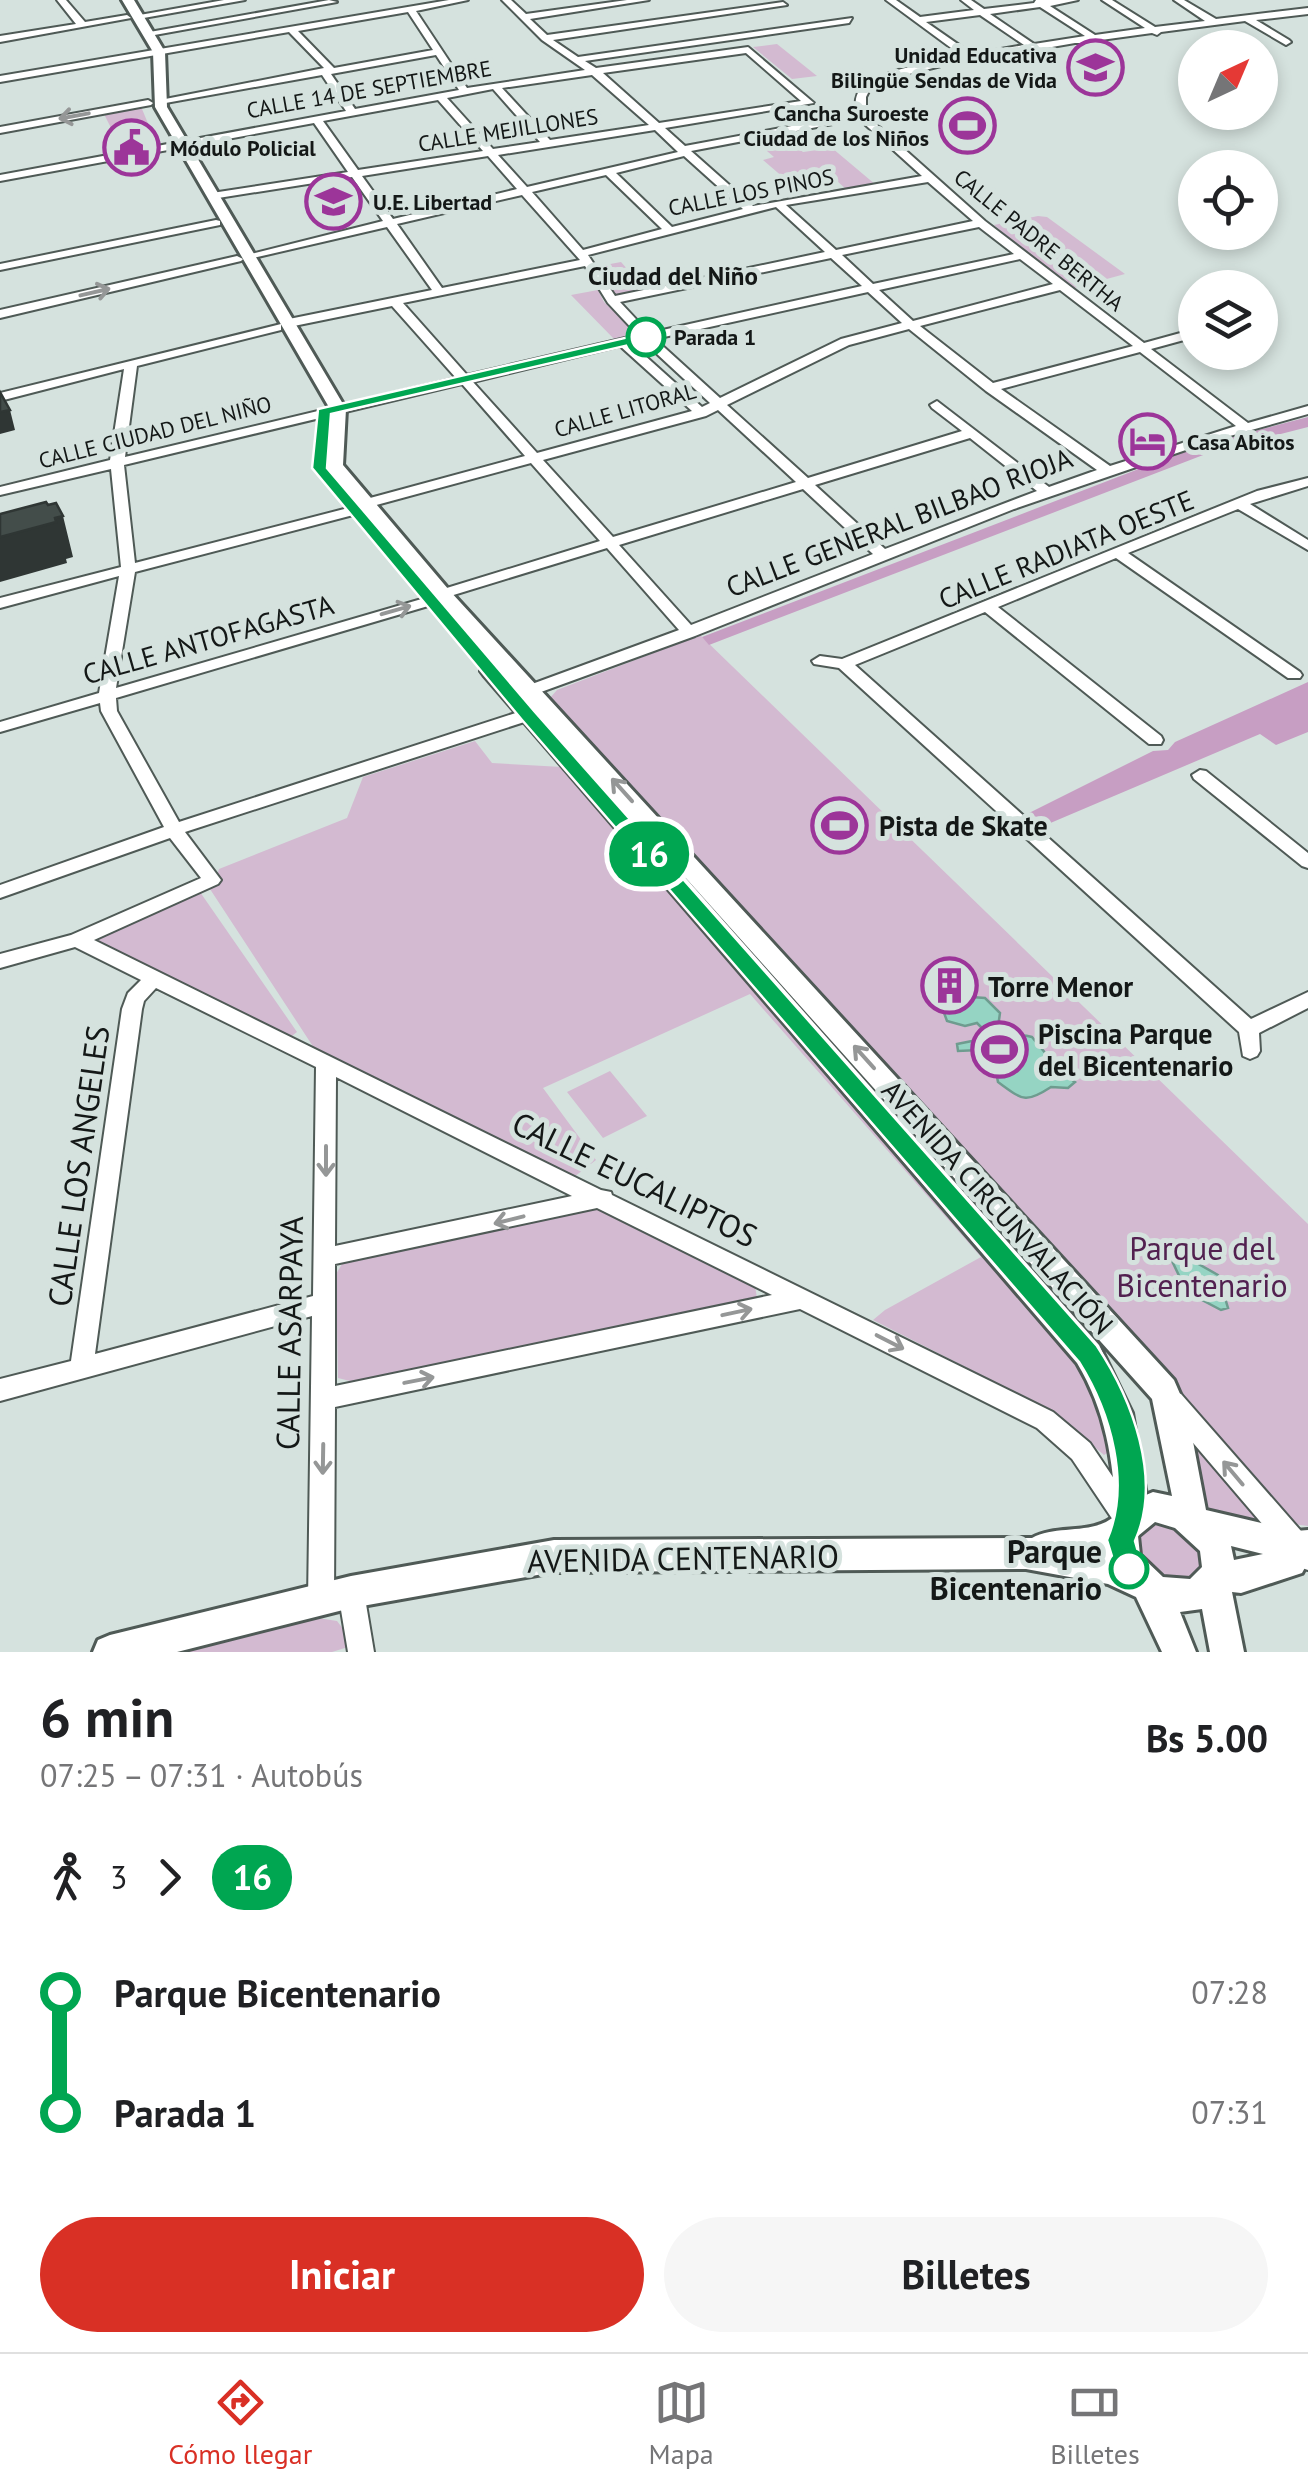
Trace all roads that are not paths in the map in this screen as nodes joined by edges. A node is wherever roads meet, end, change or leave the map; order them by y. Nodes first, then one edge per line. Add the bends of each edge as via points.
1 (60, 0) edge
2 (118, 0) edge
3 (128, 0) edge
4 (241, 0) edge
5 (464, 0) edge
6 (506, 0) edge
7 (643, 0) edge
8 (890, 0) edge
9 (965, 0) edge
10 (1074, 0) edge
11 (1106, 0) edge
12 (1178, 0) edge
13 (332, 1) edge
14 (780, 2) edge
15 (1038, 2) edge
16 (410, 9) junction
17 (1308, 11) edge
18 (982, 12) junction
19 (1294, 13) junction
20 (132, 17) junction
21 (525, 17) junction
22 (352, 19) junction
23 (1248, 19) junction
24 (850, 20) dead end
25 (920, 20) junction
26 (666, 21) junction
27 (1308, 22) edge
28 (1217, 24) junction
29 (82, 25) junction
30 (812, 25) junction
31 (290, 30) junction
32 (1158, 32) junction
33 (149, 33) junction
34 (545, 38) junction
35 (0, 39) edge
36 (1096, 40) junction
37 (694, 42) junction
38 (1286, 42) dead end
39 (1034, 48) junction
40 (155, 51) junction
41 (438, 52) junction
42 (972, 59) junction
43 (575, 60) junction
44 (327, 71) junction
45 (593, 73) junction
46 (0, 76) edge
47 (494, 86) junction
48 (465, 92) junction
49 (440, 96) junction
50 (154, 102) junction
51 (809, 102) joint
52 (353, 113) junction
53 (861, 116) junction
54 (317, 120) junction
55 (656, 126) junction
56 (0, 130) edge
57 (174, 144) junction
58 (549, 144) junction
59 (684, 151) junction
60 (488, 154) junction
61 (608, 172) junction
62 (354, 174) junction
63 (0, 178) edge
64 (932, 178) junction
65 (527, 192) junction
66 (212, 196) junction
67 (778, 204) junction
68 (750, 209) junction
69 (216, 223) junction
70 (981, 223) junction
71 (394, 224) junction
72 (668, 228) junction
73 (832, 254) junction
74 (1023, 255) junction
75 (243, 257) junction
76 (584, 258) junction
77 (0, 267) edge
78 (1061, 286) junction
79 (870, 288) junction
80 (440, 293) junction
81 (612, 300) junction
82 (395, 302) junction
83 (0, 314) edge
84 (283, 325) junction
85 (911, 325) junction
86 (646, 337) junction
87 (1178, 338) edge
88 (623, 342) junction
89 (1140, 348) junction
90 (130, 366) junction
91 (464, 379) junction
92 (991, 388) junction
93 (0, 397) edge
94 (937, 405) dead end
95 (718, 407) junction
96 (330, 410) junction
97 (1308, 410) edge
98 (701, 413) junction
99 (1244, 426) junction
100 (971, 433) junction
101 (534, 459) junction
102 (117, 462) junction
103 (1108, 471) junction
104 (1308, 482) edge
105 (803, 484) junction
106 (0, 491) edge
107 (1049, 494) junction
108 (1240, 504) junction
109 (358, 507) junction
110 (609, 545) junction
111 (1308, 546) edge
112 (883, 555) junction
113 (1121, 555) junction
114 (128, 568) junction
115 (436, 597) junction
116 (0, 603) edge
117 (990, 608) junction
118 (690, 633) junction
119 (820, 661) dead end
120 (844, 664) junction
121 (1294, 675) dead end
122 (107, 694) junction
123 (530, 703) junction
124 (0, 727) edge
125 (1155, 740) dead end
126 (1200, 774) dead end
127 (174, 830) junction
128 (1308, 862) edge
129 (0, 892) edge
130 (76, 940) junction
131 (0, 961) edge
132 (154, 978) junction
133 (1308, 999) edge
134 (1249, 1029) junction
135 (1250, 1052) dead end
136 (326, 1066) junction
137 (604, 1198) junction
138 (325, 1257) junction
139 (803, 1299) junction
140 (324, 1303) junction
141 (81, 1370) junction
142 (0, 1390) edge
143 (1163, 1390) junction
144 (323, 1399) junction
145 (1195, 1520) junction
146 (1127, 1523) junction
147 (1304, 1550) edge
148 (1026, 1554) junction
149 (1214, 1578) junction
150 (1145, 1586) junction
151 (336, 1596) junction
152 (110, 1652) edge
153 (361, 1652) edge
154 (1179, 1652) edge
155 (1226, 1652) edge

1 - 29 street
2 - 20 main road
3 - 20 main road
4 - 20 street
5 - 16 street
6 - 21 street
7 - 21 street
7 - 26 street
8 - 25 street
9 - 18 street
10 - 15 street
11 - 32 street
12 - 28 street
13 - 22 street
13 - 33 street
14 - 26 street
14 - 30 street
15 - 18 street
15 - 36 street
16 - 22 street
16 - 41 street
17 - 19 street
18 - 25 street
18 - 39 street
19 - 23 street
19 - 27 street
20 - 29 street
20 - 33 main road
20 - 40 main road
21 - 34 street
22 - 31 street
23 - 28 street
23 - 38 street
24 - 30 street
25 - 42 street
26 - 34 street
26 - 37 street
28 - 32 street
29 - 35 street
30 - 37 street
31 - 40 street
31 - 44 street
32 - 36 street
33 - 40 main road
34 - 43 street
36 - 39 street
37 - 43 street
39 - 42 street
40 - 46 street
40 - 50 main road
41 - 44 street
41 - 48 street
42 - 53 street via 879,80 861,94
43 - 45 street
44 - 50 street
44 - 52 street
45 - 47 street, CALLE 14 DE SEPTIEMBRE
45 - 51 street, CALLE 14 DE SEPTIEMBRE via 748,50
45 - 55 street
47 - 48 street, CALLE 14 DE SEPTIEMBRE
47 - 58 street
48 - 49 street, CALLE 14 DE SEPTIEMBRE
49 - 52 street, CALLE 14 DE SEPTIEMBRE
49 - 60 street
50 -> 56 street
50 - 57 main road
51 - 55 street, CALLE MEJILLONES
52 - 54 street, CALLE 14 DE SEPTIEMBRE
53 - 59 street
53 - 64 street, CALLE PADRE BERTHA
54 - 57 street, CALLE 14 DE SEPTIEMBRE
54 - 62 street
55 - 58 street, CALLE MEJILLONES
55 - 59 street
57 - 63 street, CALLE 14 DE SEPTIEMBRE
57 - 66 main road
57 - 69 main road
58 - 60 street, CALLE MEJILLONES
59 - 61 street
59 - 68 street
60 - 62 street, CALLE MEJILLONES
60 - 65 street
61 - 65 street
61 - 72 street
62 - 66 street, CALLE MEJILLONES
62 - 71 street
64 - 67 street, CALLE LOS PINOS
64 - 70 street, CALLE PADRE BERTHA
65 - 71 street
65 - 76 street
66 - 75 main road
67 - 68 street, CALLE LOS PINOS
67 - 73 street
68 - 72 street, CALLE LOS PINOS
69 - 75 main road
69 - 77 street
70 - 73 street
70 - 74 street, CALLE PADRE BERTHA
71 - 75 street
71 - 80 street
72 - 76 street, CALLE LOS PINOS
73 - 79 street
73 - 81 street
74 - 78 street, CALLE PADRE BERTHA
74 - 79 street, CALLE CIUDAD DEL NIÑO
83 -> 75 street
75 - 84 main road
76 - 80 street, CALLE LOS PINOS
76 - 81 street
78 - 85 street, CALLE LITORAL
78 - 89 street, CALLE PADRE BERTHA
79 - 85 street
79 - 86 street, CALLE CIUDAD DEL NIÑO
80 - 82 street, CALLE LOS PINOS
81 - 86 street
82 - 84 street, CALLE LOS PINOS
82 - 91 street
84 - 90 street, CALLE LOS PINOS
84 - 96 main road
85 - 92 street
85 - 95 street, CALLE LITORAL via 844,342
86 - 88 street, CALLE CIUDAD DEL NIÑO
86 - 95 street
87 - 89 street
88 - 91 street, CALLE CIUDAD DEL NIÑO
88 - 98 street
89 - 92 street
89 - 99 street, CALLE PADRE BERTHA
90 - 93 street, CALLE LOS PINOS
90 - 102 street
91 - 96 street, CALLE CIUDAD DEL NIÑO
91 - 101 street
92 - 103 street
94 - 100 street
95 - 98 street, CALLE LITORAL
95 - 105 street
96 - 102 street, CALLE CIUDAD DEL NIÑO
96 - 109 main road, AVENIDA CIRCUNVALACIÓN via 320,468
97 - 99 street, CALLE GENERAL BILBAO RIOJA
98 - 101 street, CALLE LITORAL
99 - 103 street, CALLE GENERAL BILBAO RIOJA
100 - 105 street, CALLE ANTOFAGASTA
100 - 107 street
101 - 109 street, CALLE LITORAL
101 - 110 street
102 - 106 street, CALLE CIUDAD DEL NIÑO
102 - 114 street
103 - 107 street, CALLE GENERAL BILBAO RIOJA
104 - 108 street, CALLE RADIATA OESTE
105 - 110 street, CALLE ANTOFAGASTA
105 - 112 street
107 - 112 street, CALLE GENERAL BILBAO RIOJA
108 - 111 street
108 - 113 street, CALLE RADIATA OESTE
109 - 114 street, CALLE LITORAL
109 - 115 main road, AVENIDA CIRCUNVALACIÓN
110 - 115 street, CALLE ANTOFAGASTA
110 - 118 street
112 - 118 street, CALLE GENERAL BILBAO RIOJA
113 - 117 street, CALLE RADIATA OESTE
113 - 121 street
114 - 116 street, CALLE LITORAL
114 - 122 street
122 -> 115 street, CALLE ANTOFAGASTA
115 - 123 main road, AVENIDA CIRCUNVALACIÓN
117 - 120 street, CALLE RADIATA OESTE
117 - 125 street
118 - 123 street, CALLE GENERAL BILBAO RIOJA
119 - 120 street
120 - 134 street
122 - 124 street, CALLE ANTOFAGASTA
122 - 127 street via 109,712
123 - 127 street, CALLE GENERAL BILBAO RIOJA
143 -> 123 main road, AVENIDA CIRCUNVALACIÓN
123 - 146 main road, AVENIDA CIRCUNVALACIÓN via 1088,1354 1122,1421
126 - 128 street
127 - 129 street, CALLE GENERAL BILBAO RIOJA
127 - 130 street via 212,880
130 - 131 street
130 - 132 street, CALLE EUCALIPTOS
132 - 136 street, CALLE EUCALIPTOS
132 - 141 street, CALLE LOS ANGELES via 132,1009
133 - 134 street
134 - 135 street
136 - 137 street, CALLE EUCALIPTOS
136 -> 138 street, CALLE ASARPAYA
137 -> 138 street
137 - 139 street, CALLE EUCALIPTOS
138 - 140 street, CALLE ASARPAYA
144 -> 139 street
139 -> 146 street, CALLE EUCALIPTOS via 1045,1420 1081,1450
140 - 141 street
140 - 144 street, CALLE ASARPAYA
141 - 142 street
143 - 145 main road, AVENIDA CIRCUNVALACIÓN
147 -> 143 street
144 -> 151 street, CALLE ASARPAYA
145 - 146 main road via 1153,1506
145 - 147 main road
145 - 149 main road via 1214,1546
146 - 148 main road, AVENIDA CENTENARIO via 1084,1545
146 - 150 main road via 1123,1555
147 - 149 main road via 1290,1562 1242,1577
148 - 150 main road, AVENIDA CENTENARIO via 1110,1568
148 - 151 main road, AVENIDA CENTENARIO via 554,1556
149 - 150 main road via 1185,1598
149 - 155 main road
150 - 154 main road
151 - 152 main road, AVENIDA CENTENARIO
151 - 153 street, CALLE ASARPAYA

